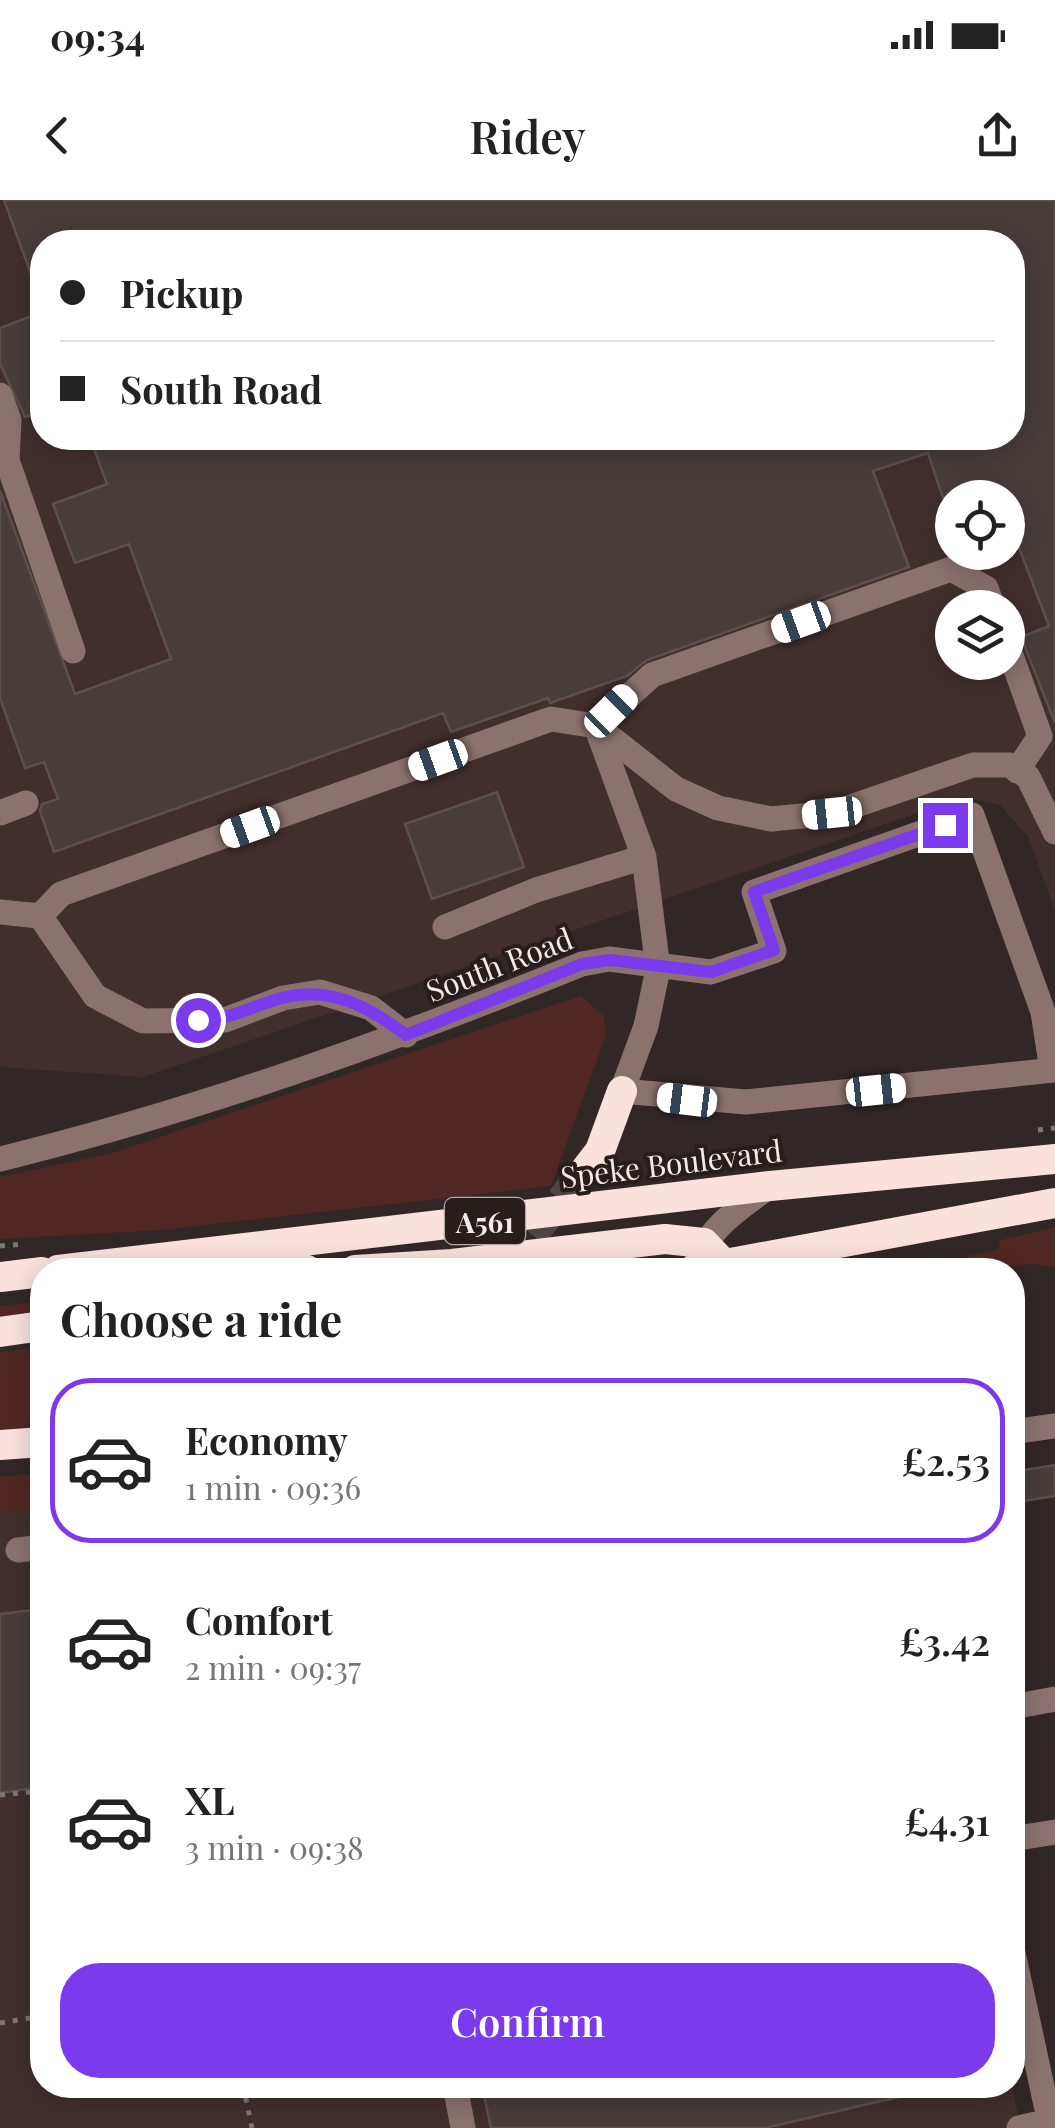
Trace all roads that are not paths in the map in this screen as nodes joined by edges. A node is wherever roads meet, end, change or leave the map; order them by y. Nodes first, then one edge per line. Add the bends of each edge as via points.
1 (0, 395) edge
2 (987, 590) edge
3 (73, 651) dead end
4 (1023, 680) edge
5 (596, 726) junction
6 (1048, 733) edge
7 (1018, 770) junction
8 (26, 804) dead end
9 (0, 812) edge
10 (1055, 832) edge
11 (644, 858) junction
12 (0, 912) edge
13 (40, 916) junction
14 (445, 927) dead end
15 (658, 968) junction
16 (406, 1035) junction
17 (1053, 1070) edge
18 (622, 1091) junction
19 (0, 1158) edge
20 (1055, 1160) edge
21 (583, 1173) tunnel mouth
22 (770, 1186) junction
23 (1055, 1203) edge
24 (200, 1254) junction
25 (164, 1258) edge
26 (226, 1258) edge
27 (503, 1258) edge
28 (695, 1258) edge
29 (708, 1258) edge
30 (739, 1258) edge
31 (30, 1273) edge
32 (0, 1277) edge
33 (30, 1328) edge
34 (0, 1332) edge
35 (1055, 1426) edge
36 (1025, 1430) edge
37 (30, 1443) edge
38 (0, 1445) edge
39 (1055, 1699) edge
40 (1025, 1705) edge
41 (1055, 1832) edge
42 (1025, 1837) edge
43 (1025, 2008) edge
44 (457, 2098) edge
45 (1050, 2124) edge
46 (463, 2128) edge
47 (1018, 2128) edge

1 - 3 street via 9,420 7,460
2 - 5 street via 951,569 652,675
4 - 6 street
5 - 7 street via 676,789 718,808 770,819 832,813 973,765
5 - 11 street
5 - 13 street via 551,720 61,894
6 - 7 street
7 - 10 street
8 - 9 street
11 - 14 street via 536,890
11 - 15 street
12 - 13 street
13 - 16 street via 96,996 143,1021 226,1020 282,998 320,992 372,1008
15 - 16 street, South Road via 610,960 582,964
15 - 17 street, South Road via 711,972 774,950 754,892 972,815 1043,1012
15 - 18 street
16 - 19 street, South Road via 208,1103
17 - 18 street via 746,1102
18 - 21 highway via 600,1151
20 - 22 highway, Speke Boulevard / A561
22 - 24 highway, Speke Boulevard / A561
22 - 29 street via 731,1214
23 - 30 highway, A561
24 - 25 highway, Speke Boulevard / A561
24 - 26 highway, A561
27 - 28 highway, A561 via 665,1239
31 - 32 highway
33 - 34 highway
35 - 36 street
37 - 38 highway
39 - 40 street
41 - 42 street
43 - 45 street
44 - 46 street
45 - 47 street

